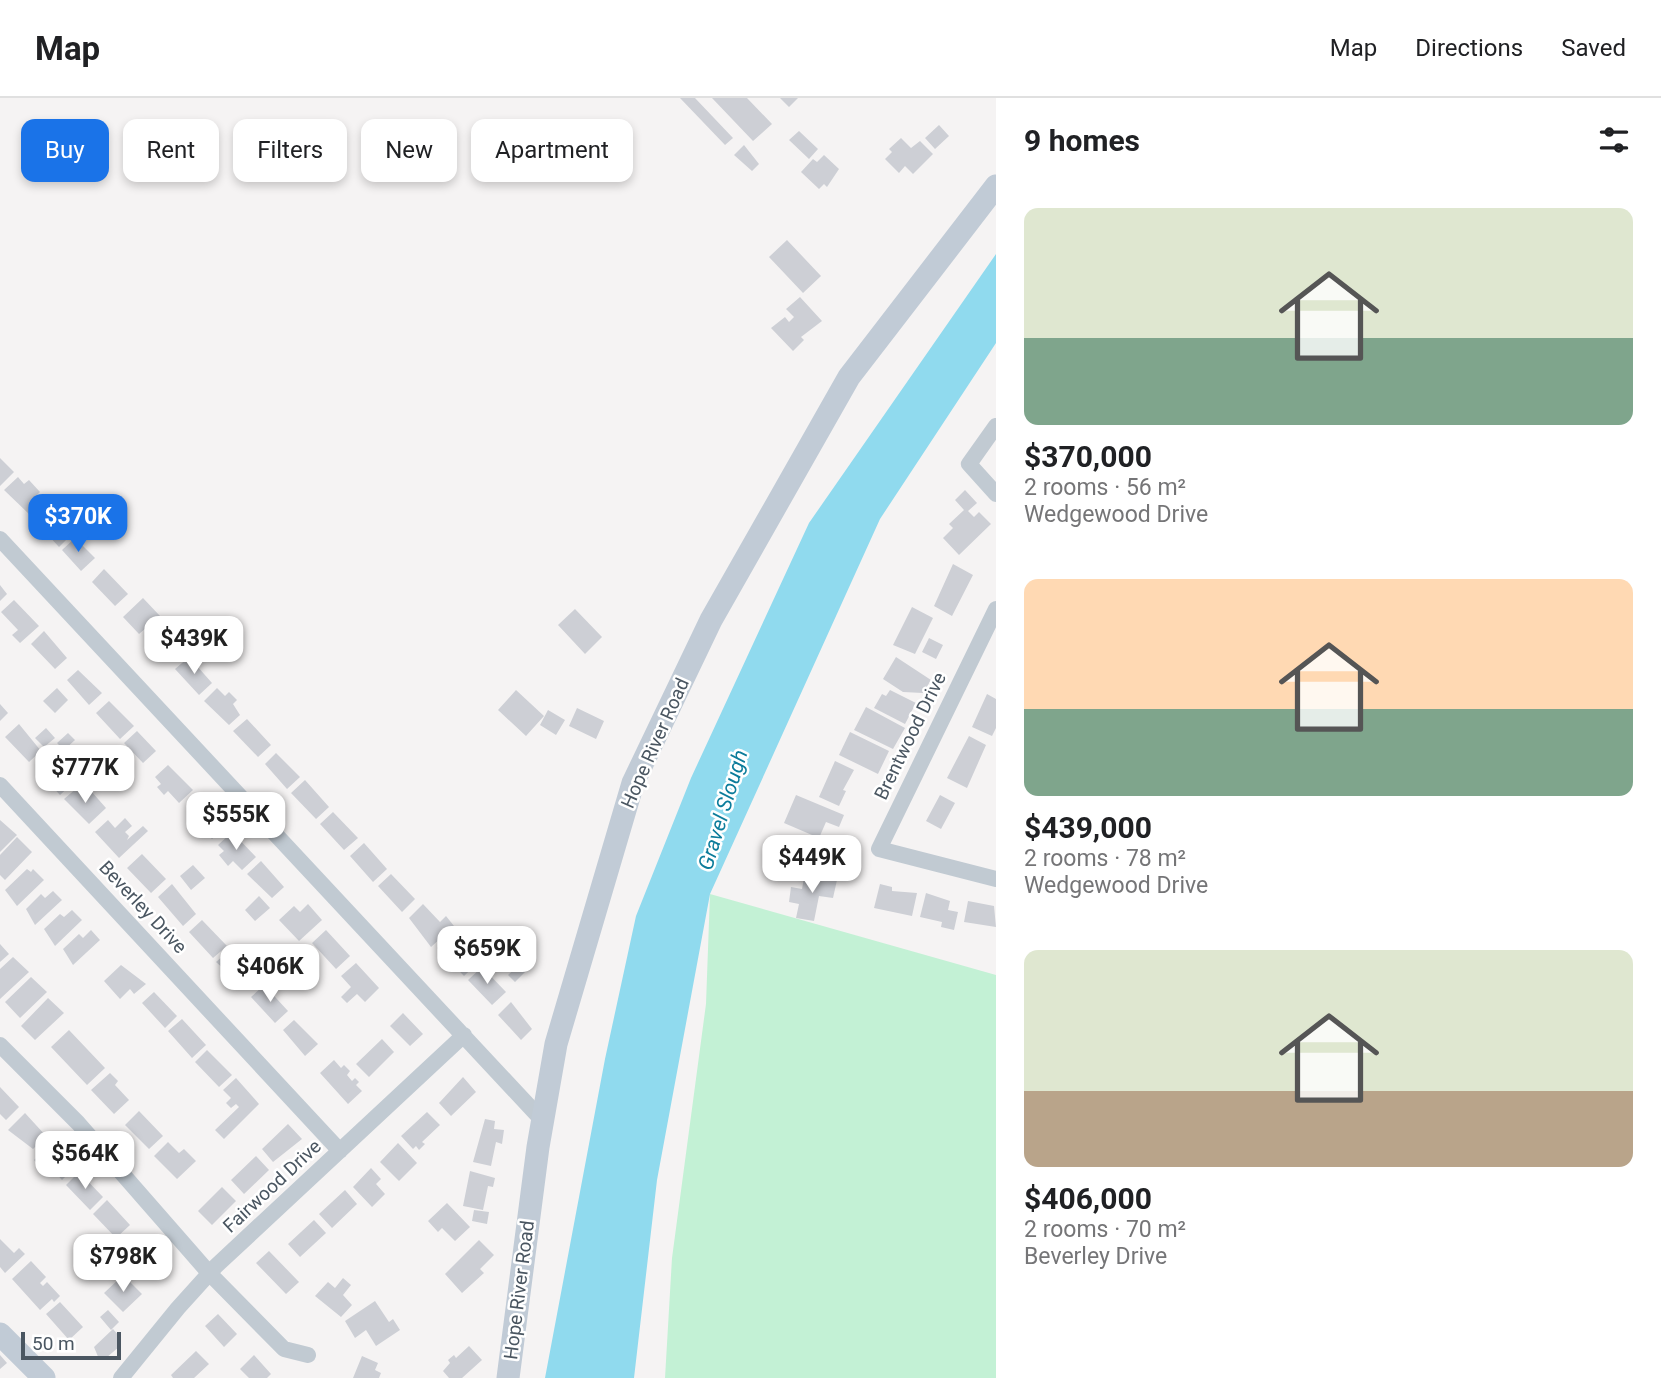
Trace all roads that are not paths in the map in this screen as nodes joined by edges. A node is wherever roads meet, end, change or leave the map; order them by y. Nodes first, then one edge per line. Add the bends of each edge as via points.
1 (996, 186) edge
2 (996, 426) edge
3 (996, 494) edge
4 (0, 539) edge
5 (996, 609) edge
6 (0, 785) edge
7 (996, 879) edge
8 (464, 1035) junction
9 (0, 1045) edge
10 (542, 1120) junction
11 (340, 1151) junction
12 (210, 1273) junction
13 (0, 1334) edge
14 (308, 1355) dead end
15 (44, 1378) edge
16 (121, 1378) edge
17 (508, 1378) edge

1 - 10 street, Hope River Road via 849,377 705,633 634,783 576,967
2 - 3 street via 969,464
4 - 8 street
5 - 7 street, Brentwood Drive via 879,849
6 - 11 street, Beverley Drive
8 - 10 street
8 - 11 street, Fairwood Drive
9 - 12 street via 78,1124
10 - 17 street, Hope River Road
11 - 12 street, Fairwood Drive
12 - 14 street via 284,1349
12 - 16 street, Fairwood Drive
13 - 15 street

